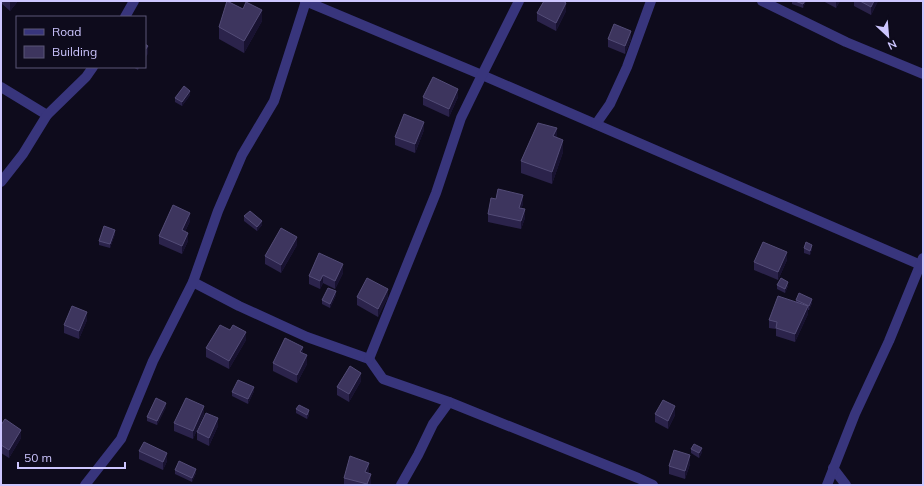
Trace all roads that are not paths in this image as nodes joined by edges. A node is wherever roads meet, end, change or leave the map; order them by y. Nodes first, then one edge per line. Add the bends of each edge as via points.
1 (134, 1) edge
2 (306, 1) edge
3 (519, 1) edge
4 (651, 1) edge
5 (762, 1) edge
6 (126, 16) edge
7 (92, 68) edge
8 (923, 74) edge
9 (482, 75) junction
10 (1, 87) edge
11 (47, 114) junction
12 (596, 124) junction
13 (1, 182) edge
14 (922, 263) edge
15 (194, 282) junction
16 (369, 359) junction
17 (449, 402) junction
18 (833, 468) junction
19 (85, 485) edge
20 (401, 485) edge
21 (653, 485) edge
22 (827, 485) edge
23 (846, 485) edge

1 - 6 street
2 - 9 street
2 - 15 street via 274,101 242,155 218,211
3 - 9 street
4 - 12 street via 627,67 610,104
5 - 8 street via 846,42
7 - 11 street
9 - 12 street
9 - 16 street via 461,118 436,193
10 - 11 street
11 - 13 street via 23,154
12 - 14 street
14 - 18 street
15 - 16 street via 238,306 307,337
15 - 19 street via 153,361 121,439
16 - 17 street via 383,379
17 - 20 street via 433,424
17 - 21 street
18 - 22 street
18 - 23 street

